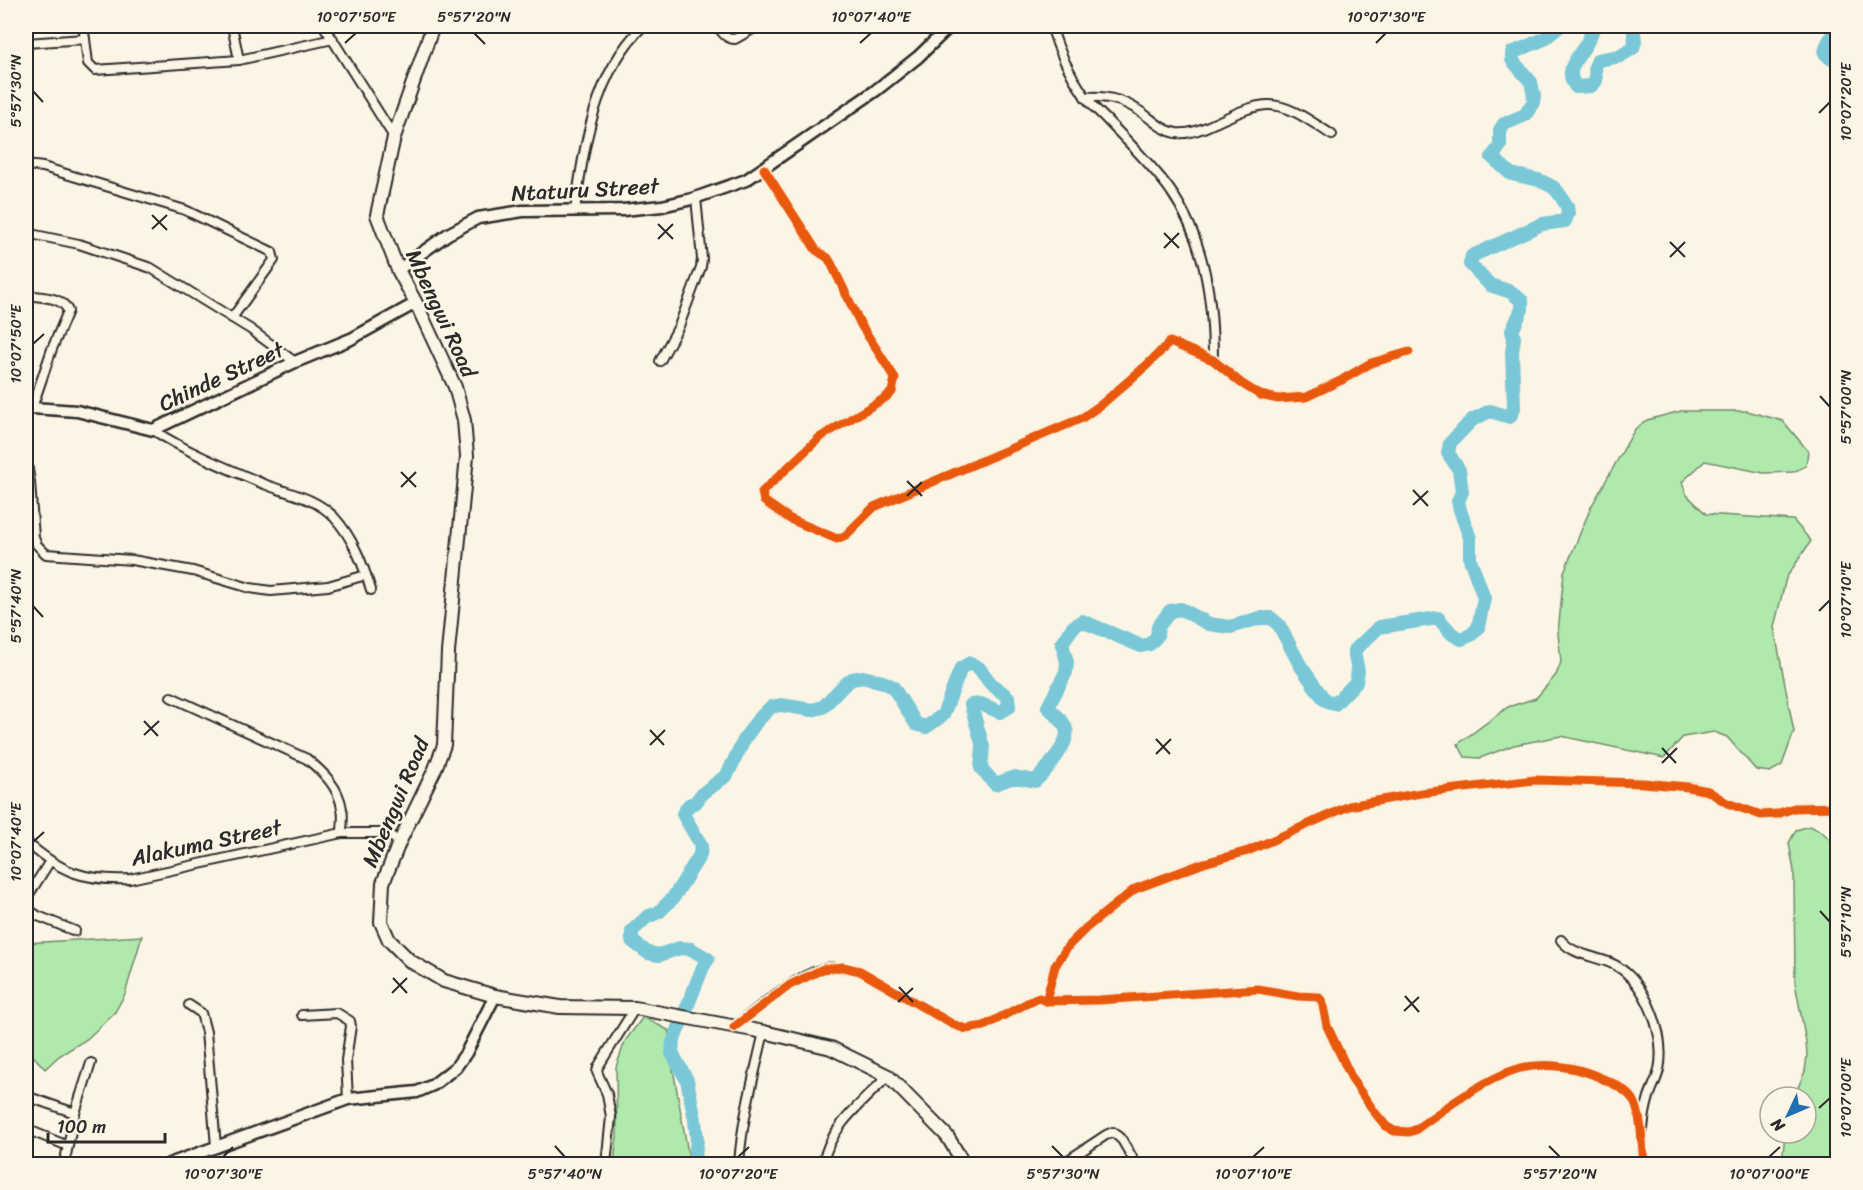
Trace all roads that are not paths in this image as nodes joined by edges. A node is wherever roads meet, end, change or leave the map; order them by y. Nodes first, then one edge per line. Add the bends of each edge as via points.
1 (83, 26) edge
2 (231, 26) edge
3 (324, 26) edge
4 (433, 26) edge
5 (643, 26) edge
6 (717, 26) edge
7 (758, 26) edge
8 (950, 26) edge
9 (1051, 26) edge
10 (86, 39) junction
11 (333, 39) junction
12 (26, 43) edge
13 (239, 60) junction
14 (1085, 97) junction
15 (1332, 135) dead end
16 (394, 137) junction
17 (26, 165) edge
18 (764, 169) junction
19 (696, 198) junction
20 (575, 210) junction
21 (26, 233) edge
22 (398, 270) junction
23 (26, 295) edge
24 (416, 303) junction
25 (232, 318) junction
26 (1409, 352) dead end
27 (1213, 360) junction
28 (660, 361) dead end
29 (295, 362) junction
30 (29, 409) edge
31 (153, 430) junction
32 (26, 457) edge
33 (366, 575) junction
34 (371, 590) dead end
35 (171, 697) dead end
36 (1838, 807) edge
37 (342, 832) junction
38 (26, 842) edge
39 (399, 843) junction
40 (50, 861) junction
41 (26, 900) edge
42 (26, 908) edge
43 (75, 931) dead end
44 (1561, 940) dead end
45 (495, 996) junction
46 (1046, 1001) junction
47 (189, 1005) dead end
48 (635, 1008) junction
49 (302, 1015) dead end
50 (734, 1027) junction
51 (765, 1032) junction
52 (91, 1064) dead end
53 (888, 1076) junction
54 (26, 1096) edge
55 (348, 1099) junction
56 (75, 1113) junction
57 (26, 1129) edge
58 (1642, 1144) junction
59 (68, 1146) junction
60 (216, 1146) junction
61 (1132, 1157) dead end
62 (64, 1164) edge
63 (169, 1164) edge
64 (606, 1164) edge
65 (739, 1164) edge
66 (823, 1164) edge
67 (964, 1164) edge
68 (1062, 1164) edge
69 (1644, 1164) edge

1 - 10 street
2 - 13 street
3 - 11 street
4 - 16 main road, Mbengwi Road
5 - 20 street via 620,52 595,108
6 - 7 street via 732,39
8 - 18 street, Ntaturu Street via 875,91
9 - 14 street via 1061,58
10 - 12 street
10 - 13 street via 88,63 95,70
11 - 13 street
11 - 16 street
14 - 15 street via 1114,98 1132,105 1163,128 1185,134 1269,104 1297,113
14 - 27 street via 1169,189 1188,220 1210,294
16 - 22 main road, Mbengwi Road via 377,215
17 - 25 street via 185,210 272,252 274,260
18 - 19 street, Ntaturu Street via 746,180
18 - 27 street via 816,250 828,258 861,325 895,378 892,392 819,438 762,492 769,505 809,528 841,538 874,507 1082,418 1170,342
19 - 20 street, Ntaturu Street via 623,210
19 - 28 street via 701,267 679,326
20 - 22 street, Ntaturu Street via 523,211 478,218
21 - 25 street via 79,244 151,268
22 - 24 main road, Mbengwi Road
23 - 30 street via 62,302 68,311
24 - 29 street, Chinde Street via 351,339
24 - 39 main road, Mbengwi Road via 455,387 464,420 466,456 448,652 444,745
25 - 29 street
26 - 27 street via 1371,363 1306,397 1278,399 1260,395
29 - 31 street, Chinde Street
30 - 31 street, Chinde Street via 77,411
31 - 33 street via 191,452 322,506 357,550
32 - 33 street via 34,538 46,554 132,560 271,591 328,585
33 - 34 street
35 - 37 street via 307,759 336,788 342,809
36 - 46 street via 1794,808 1769,815 1688,787 1535,780 1349,806 1248,851 1204,863 1135,890 1068,946 1055,966
37 - 39 street, Alakuma Street via 388,833
37 - 40 street, Alakuma Street via 130,879 81,876
38 - 40 street, Alakuma Street
39 - 45 main road, Mbengwi Road via 383,883 381,922 389,940 410,961 444,981
40 - 41 street
42 - 43 street
44 - 58 street via 1568,948 1616,965 1635,982 1649,1005 1661,1041 1659,1071 1649,1097
45 - 48 main road, Mbengwi Road via 560,1007
45 - 55 street via 466,1053 439,1082 417,1092
46 - 50 street via 1033,1000 984,1026 966,1029 860,971 843,967 822,969 790,985
46 - 58 street via 1258,989 1318,997 1323,1001 1327,1026 1353,1081 1376,1114 1394,1131 1415,1130 1497,1078 1536,1066 1588,1071 1615,1084 1631,1096 1638,1112
47 - 60 street via 201,1013 206,1032
48 - 50 main road, Mbengwi Road
48 - 64 street via 597,1072 607,1094 611,1117
49 - 55 street via 338,1013 350,1021
50 - 51 main road, Mbengwi Road
51 - 53 main road, Mbengwi Road via 831,1048
51 - 65 street via 746,1106
52 - 56 street
53 - 66 street via 846,1117 825,1153
53 - 67 main road, Mbengwi Road via 947,1136
54 - 56 street
55 - 60 street
56 - 59 street
57 - 59 street
58 - 69 street
59 - 62 street
60 - 63 street
61 - 68 street via 1113,1132

